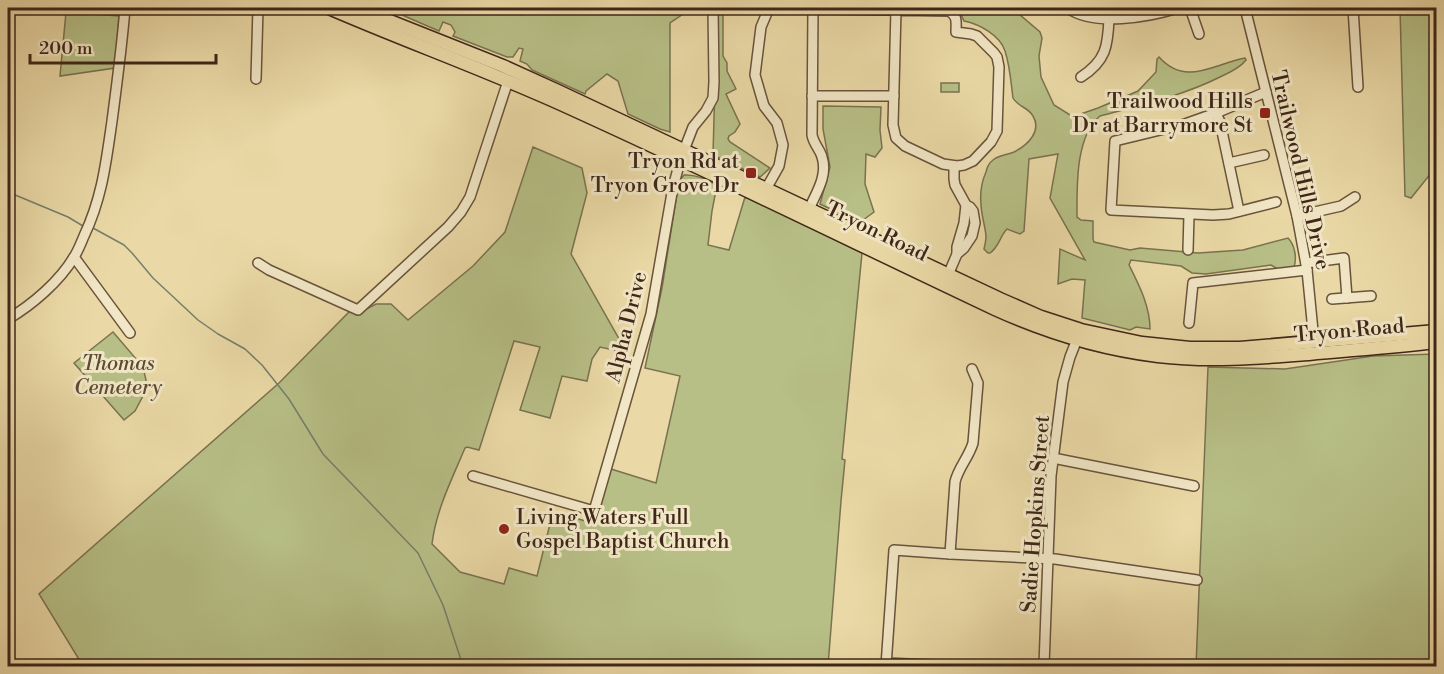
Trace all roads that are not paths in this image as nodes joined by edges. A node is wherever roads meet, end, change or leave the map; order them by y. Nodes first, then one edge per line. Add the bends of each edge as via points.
1 (125, 8) edge
2 (258, 8) edge
3 (329, 8) edge
4 (357, 8) edge
5 (713, 8) edge
6 (769, 8) edge
7 (1068, 8) edge
8 (1178, 8) edge
9 (1190, 8) edge
10 (1245, 8) edge
11 (1353, 8) edge
12 (896, 9) edge
13 (1109, 18) junction
14 (1199, 34) dead end
15 (1081, 77) dead end
16 (256, 79) dead end
17 (508, 81) junction
18 (1358, 87) dead end
19 (1266, 92) junction
20 (812, 96) junction
21 (894, 96) junction
22 (1216, 113) junction
23 (682, 154) junction
24 (1264, 155) dead end
25 (1229, 163) junction
26 (954, 166) junction
27 (766, 189) junction
28 (1355, 197) dead end
29 (1276, 202) dead end
30 (808, 209) junction
31 (1239, 211) junction
32 (1189, 215) junction
33 (1297, 216) junction
34 (1188, 250) dead end
35 (74, 257) junction
36 (258, 262) dead end
37 (1307, 266) junction
38 (948, 275) junction
39 (1371, 296) dead end
40 (1347, 298) junction
41 (1332, 299) dead end
42 (8, 318) edge
43 (1189, 323) dead end
44 (1437, 331) edge
45 (130, 333) dead end
46 (1079, 335) junction
47 (1314, 341) junction
48 (1435, 343) edge
49 (1252, 358) junction
50 (972, 369) dead end
51 (1053, 459) junction
52 (473, 476) dead end
53 (1194, 486) dead end
54 (950, 554) junction
55 (1048, 558) junction
56 (1197, 580) dead end
57 (886, 664) edge
58 (958, 666) edge
59 (1044, 666) edge

1 - 35 street via 104,175 90,224
2 - 16 street
3 - 17 main road, Tryon Road
4 - 23 main road, Tryon Road via 503,66
5 - 23 street, Alpha Drive via 712,98 693,127
6 - 27 street via 761,27 755,75 764,106 777,123 783,146 779,166
7 - 13 street via 1082,15
8 - 13 street
9 - 14 street
10 - 19 street, Trailwood Hills Drive
11 - 18 street
12 - 20 street via 813,9
12 - 21 street
12 - 26 street via 949,11 956,18 956,32 975,35 997,57 998,131 973,161
13 - 15 street via 1107,45 1100,61
17 - 23 main road, Tryon Road
17 - 36 street via 470,197 461,212 358,310
19 - 22 street
19 - 33 street, Trailwood Hills Drive
20 - 21 street
20 - 30 street via 812,137 822,155 824,169
21 - 26 street via 893,131 899,143
22 - 25 street
22 - 32 street via 1115,141 1111,210
23 - 27 main road, Tryon Road
23 - 46 main road, Tryon Road via 995,309 1037,328
23 - 52 street, Alpha Drive via 651,314 594,511
24 - 25 street
25 - 31 street
26 - 38 street via 955,185 973,211 975,227
27 - 30 main road, Tryon Road
28 - 33 street via 1341,206
29 - 31 street
30 - 38 main road, Tryon Road
31 - 32 street
32 - 34 street
33 - 37 street, Trailwood Hills Drive
35 - 42 street via 36,299
35 - 45 street
37 - 40 street via 1344,258
37 - 43 street via 1192,283
37 - 47 street, Trailwood Hills Drive
38 - 46 main road, Tryon Road
39 - 40 street
40 - 41 street
44 - 47 main road, Tryon Road
46 - 47 main road, Tryon Road via 1190,348
46 - 49 main road, Tryon Road via 1117,350 1157,356
46 - 51 street, Sadie Hopkins Street via 1063,382
47 - 49 main road via 1304,349
48 - 49 main road, Tryon Road
50 - 54 street via 978,382 973,442 956,476
51 - 53 street
51 - 55 street, Sadie Hopkins Street
54 - 55 street
54 - 57 street via 894,550
55 - 56 street
55 - 59 street, Sadie Hopkins Street
57 - 58 street

